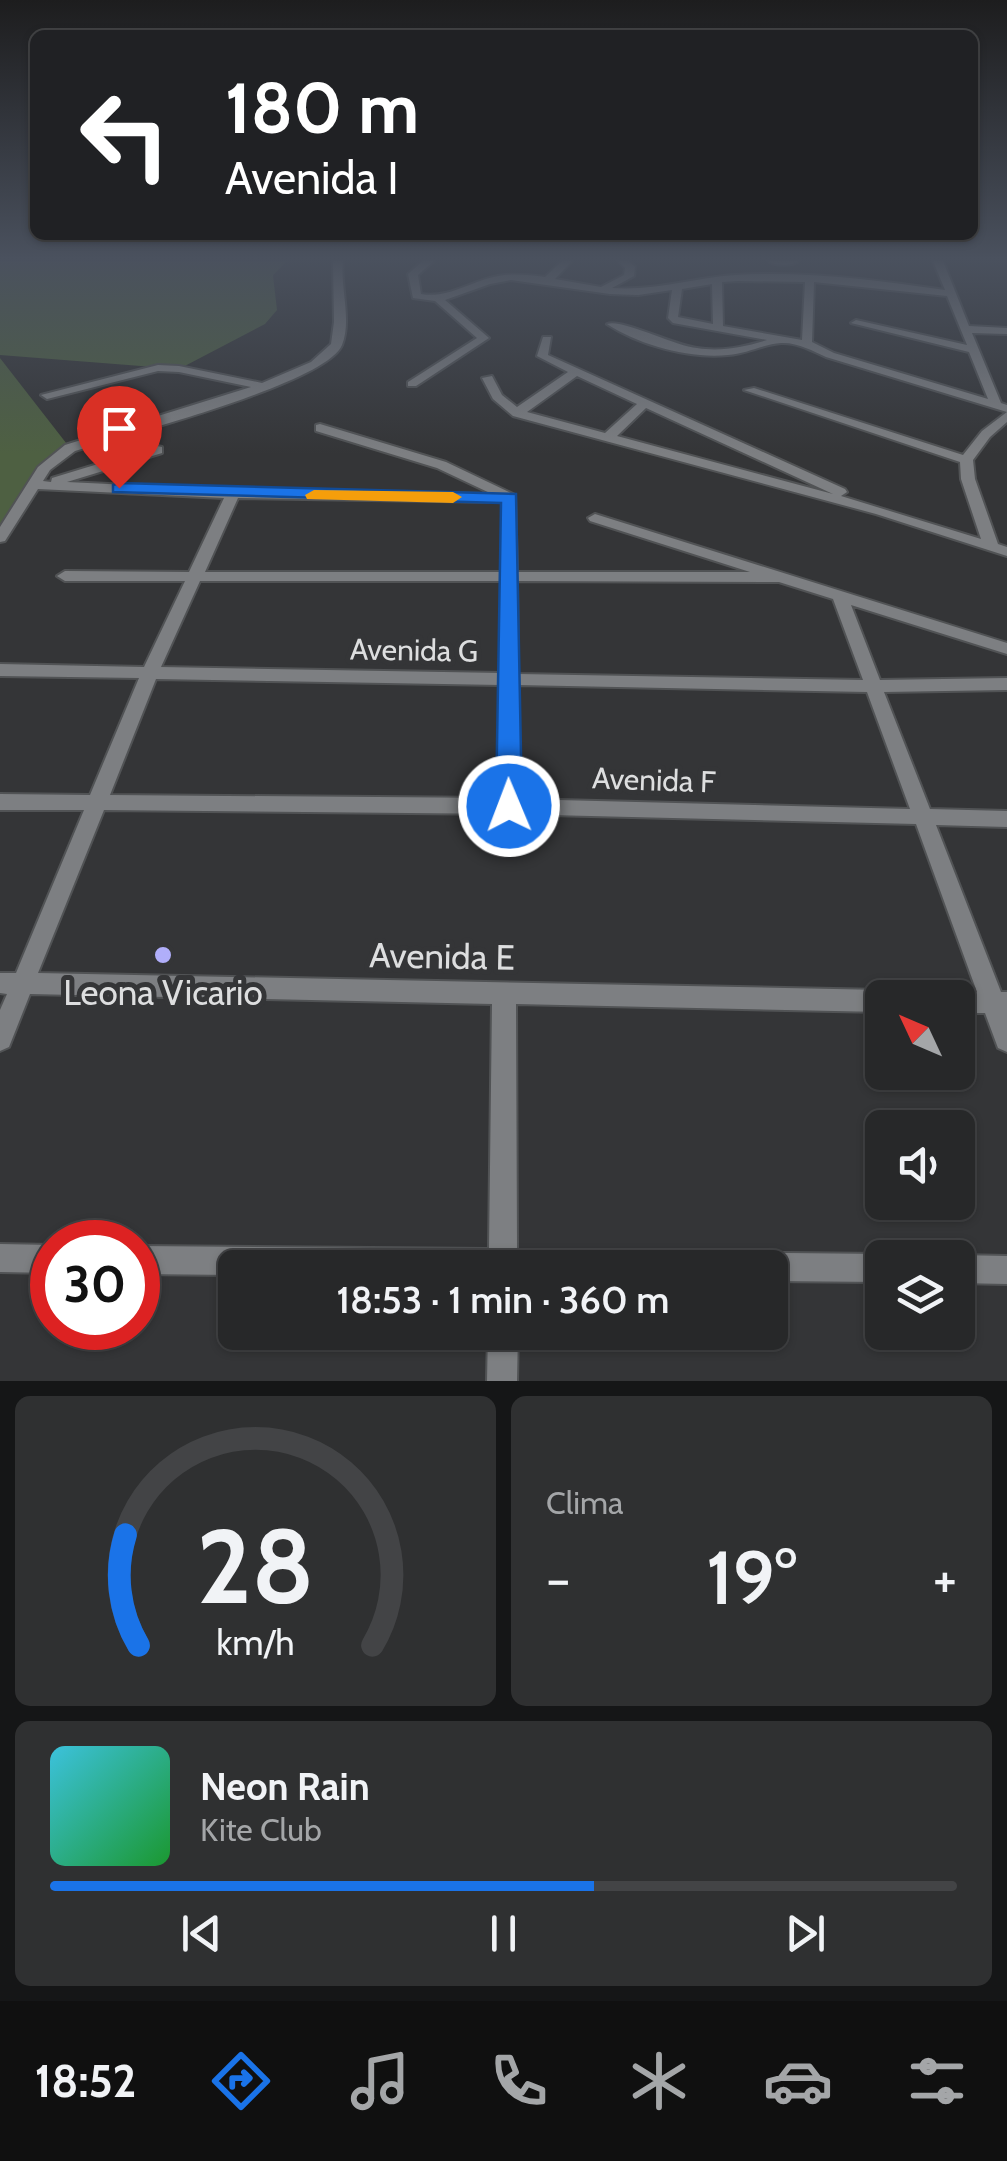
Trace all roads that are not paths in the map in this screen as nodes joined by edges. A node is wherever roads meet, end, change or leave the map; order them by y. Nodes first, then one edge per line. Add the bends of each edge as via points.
1 (341, 325) edge
2 (467, 325) edge
3 (616, 325) edge
4 (709, 325) edge
5 (808, 325) edge
6 (867, 325) edge
7 (963, 325) edge
8 (718, 327) joint
9 (964, 329) junction
10 (1007, 331) edge
11 (547, 339) dead end
12 (782, 340) junction
13 (807, 344) junction
14 (973, 350) junction
15 (575, 372) junction
16 (488, 378) dead end
17 (412, 384) dead end
18 (262, 386) junction
19 (750, 390) dead end
20 (47, 395) dead end
21 (645, 403) junction
22 (1003, 410) edge
23 (517, 412) junction
24 (320, 428) dead end
25 (606, 439) junction
26 (157, 450) dead end
27 (966, 460) junction
28 (40, 485) junction
29 (233, 494) junction
30 (510, 498) junction
31 (882, 511) junction
32 (595, 518) dead end
33 (0, 538) edge
34 (1000, 550) edge
35 (196, 575) junction
36 (65, 576) dead end
37 (782, 578) junction
38 (510, 579) junction
39 (840, 597) junction
40 (1007, 649) edge
41 (0, 670) edge
42 (150, 673) junction
43 (507, 679) junction
44 (1007, 684) edge
45 (872, 686) junction
46 (0, 802) edge
47 (98, 804) junction
48 (509, 806) junction
49 (922, 818) junction
50 (1007, 819) edge
51 (12, 983) edge
52 (504, 992) junction
53 (865, 1000) edge
54 (975, 1002) edge
55 (1000, 1003) edge
56 (0, 1039) edge
57 (1007, 1040) edge
58 (503, 1250) edge
59 (0, 1258) edge
60 (30, 1259) edge
61 (160, 1260) edge
62 (218, 1261) edge
63 (788, 1268) edge
64 (865, 1268) edge
65 (975, 1269) edge
66 (1007, 1270) edge
67 (503, 1350) edge
68 (502, 1381) edge

1 - 18 street via 333,352
2 - 17 street via 484,341
3 - 12 street via 715,356
4 - 8 street
5 - 13 street
6 - 14 street
7 - 9 street
8 - 12 street
9 - 10 street
9 - 14 street
11 - 15 street via 542,356
12 - 13 street
13 - 22 street
14 - 22 street
15 - 21 street
15 - 23 street
16 - 23 street via 497,397
18 - 20 street via 158,368
18 - 28 street via 70,448 45,468
19 - 27 street
21 - 25 street
21 - 31 street
22 - 27 street
23 - 25 street
24 - 30 street via 459,472
25 - 31 street
26 - 28 street
27 - 34 street
28 - 29 street
28 - 33 street
29 - 30 street
29 - 35 street
30 - 38 street
31 - 34 street
32 - 37 street
35 - 36 street
35 - 38 street
35 - 42 street
37 - 38 street
37 - 39 street
38 - 43 street
39 - 40 street
39 - 45 street
41 - 42 street, Avenida G
42 - 43 street, Avenida G
42 - 47 street
43 - 45 street, Avenida G
43 - 48 street
44 - 45 street, Avenida G
45 - 49 street
46 - 47 street, Avenida F
47 - 48 street, Avenida F
47 - 51 street
48 - 49 street, Avenida F
49 - 50 street, Avenida F
49 - 55 street
51 - 52 street, Avenida E
51 - 56 street
52 - 53 street, Avenida E
52 - 58 street
54 - 55 street
55 - 57 street
59 - 60 street
61 - 62 street
63 - 64 street
65 - 66 street
67 - 68 street

